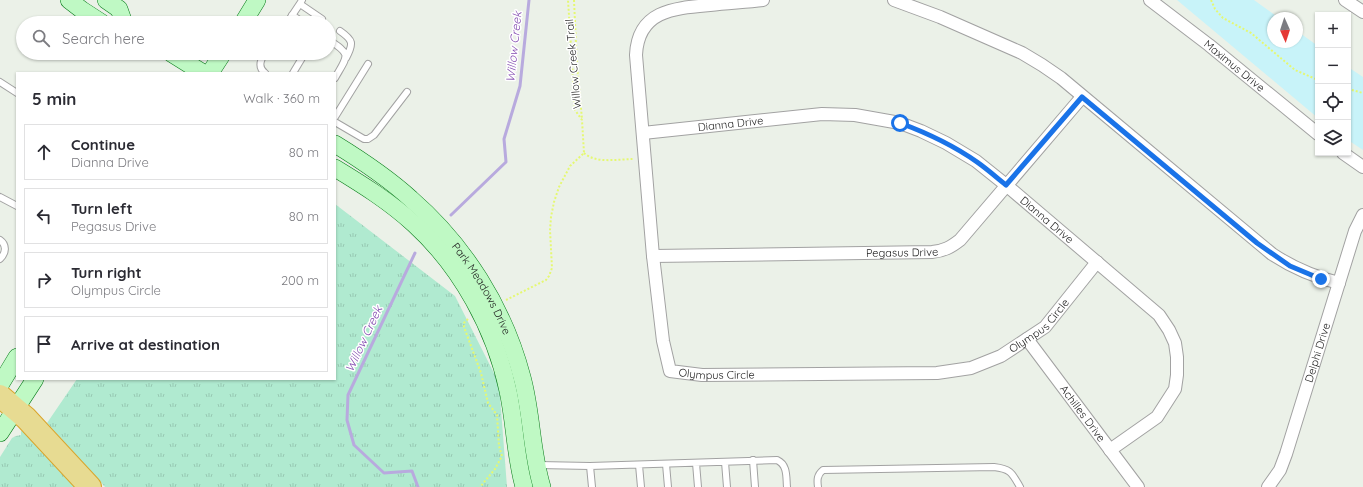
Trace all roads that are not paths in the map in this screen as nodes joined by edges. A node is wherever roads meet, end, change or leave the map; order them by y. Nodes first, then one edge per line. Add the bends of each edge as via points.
1 (69, 0) edge
2 (96, 0) edge
3 (258, 0) edge
4 (763, 0) edge
5 (894, 0) edge
6 (1150, 0) edge
7 (1345, 0) edge
8 (301, 2) edge
9 (110, 3) edge
10 (1363, 12) edge
11 (292, 15) edge
12 (91, 16) edge
13 (122, 16) edge
14 (248, 16) edge
15 (318, 16) edge
16 (340, 31) dead end
17 (336, 44) edge
18 (346, 58) junction
19 (182, 60) edge
20 (218, 60) edge
21 (261, 60) edge
22 (301, 60) edge
23 (368, 64) dead end
24 (200, 72) edge
25 (211, 72) edge
26 (264, 72) edge
27 (294, 72) edge
28 (336, 76) edge
29 (0, 82) edge
30 (16, 92) edge
31 (408, 92) dead end
32 (1082, 97) junction
33 (336, 115) edge
34 (336, 123) edge
35 (1315, 132) edge
36 (643, 133) junction
37 (336, 145) edge
38 (1347, 156) edge
39 (1363, 167) edge
40 (336, 169) edge
41 (1006, 185) junction
42 (0, 197) edge
43 (16, 205) edge
44 (1363, 215) edge
45 (0, 240) edge
46 (653, 256) junction
47 (0, 259) edge
48 (1096, 262) junction
49 (1339, 283) junction
50 (1027, 339) junction
51 (16, 359) edge
52 (34, 380) edge
53 (0, 384) edge
54 (8, 402) edge
55 (0, 433) edge
56 (1110, 450) junction
57 (753, 460) junction
58 (725, 462) junction
59 (696, 463) junction
60 (666, 464) junction
61 (639, 465) junction
62 (536, 466) junction
63 (590, 466) junction
64 (90, 487) edge
65 (524, 487) edge
66 (542, 487) edge
67 (592, 487) edge
68 (641, 487) edge
69 (668, 487) edge
70 (698, 487) edge
71 (727, 487) edge
72 (755, 487) edge
73 (787, 487) edge
74 (818, 487) edge
75 (1020, 487) edge
76 (1138, 487) edge
77 (1268, 487) edge

1 - 12 main road
2 - 9 main road via 103,6
3 - 14 main road
4 - 36 street, Olympus Circle via 682,7 653,19 642,31 636,44 636,55
5 - 32 street via 1022,53 1055,74
6 - 35 street, Maximus Drive
7 - 10 street
8 - 11 lane
8 - 15 lane
9 - 13 main road via 119,9
16 - 18 lane via 351,42 351,50
17 - 18 lane via 343,49
18 - 28 lane
19 - 24 main road
20 - 25 main road
21 - 26 lane
22 - 27 lane
23 - 33 lane
29 - 30 lane
31 - 34 lane via 368,139
32 - 41 street, Pegasus Drive
32 - 49 street via 1272,254 1305,273
36 - 41 street, Dianna Drive via 822,114 855,115 900,123 921,131 976,161
36 - 46 street, Olympus Circle
37 - 62 main road, Park Meadows Drive via 396,186 426,212 463,255 484,286 511,342 522,375
38 - 39 street
40 - 65 main road, Park Meadows Drive via 380,196 415,225 463,284 486,325 504,372
41 - 46 street, Pegasus Drive via 960,240 942,251
41 - 48 street, Dianna Drive
42 - 43 lane
44 - 49 street, Delphi Drive via 1355,231
45 - 47 lane via 5,246 5,252
46 - 50 street, Olympus Circle via 663,340 670,371 702,375 937,373 971,368 1001,356
48 - 50 street, Olympus Circle via 1045,327
48 - 56 street, Dianna Drive via 1159,315 1169,330 1177,357 1175,389 1157,416
49 - 77 street, Delphi Drive via 1286,454 1280,470
50 - 56 street, Achilles Drive
51 - 53 main road
52 - 54 main road
54 - 55 main road
54 - 64 highway
56 - 76 street, Achilles Drive
57 - 58 lane
57 - 72 lane
57 - 73 lane via 780,461 785,468
58 - 59 lane
58 - 71 lane
59 - 60 lane
59 - 70 lane
60 - 61 lane
60 - 69 lane
61 - 63 lane
61 - 68 lane
62 - 63 lane
62 - 66 main road, Park Meadows Drive
63 - 67 lane
74 - 75 lane via 817,479 823,470 994,467 1007,468

